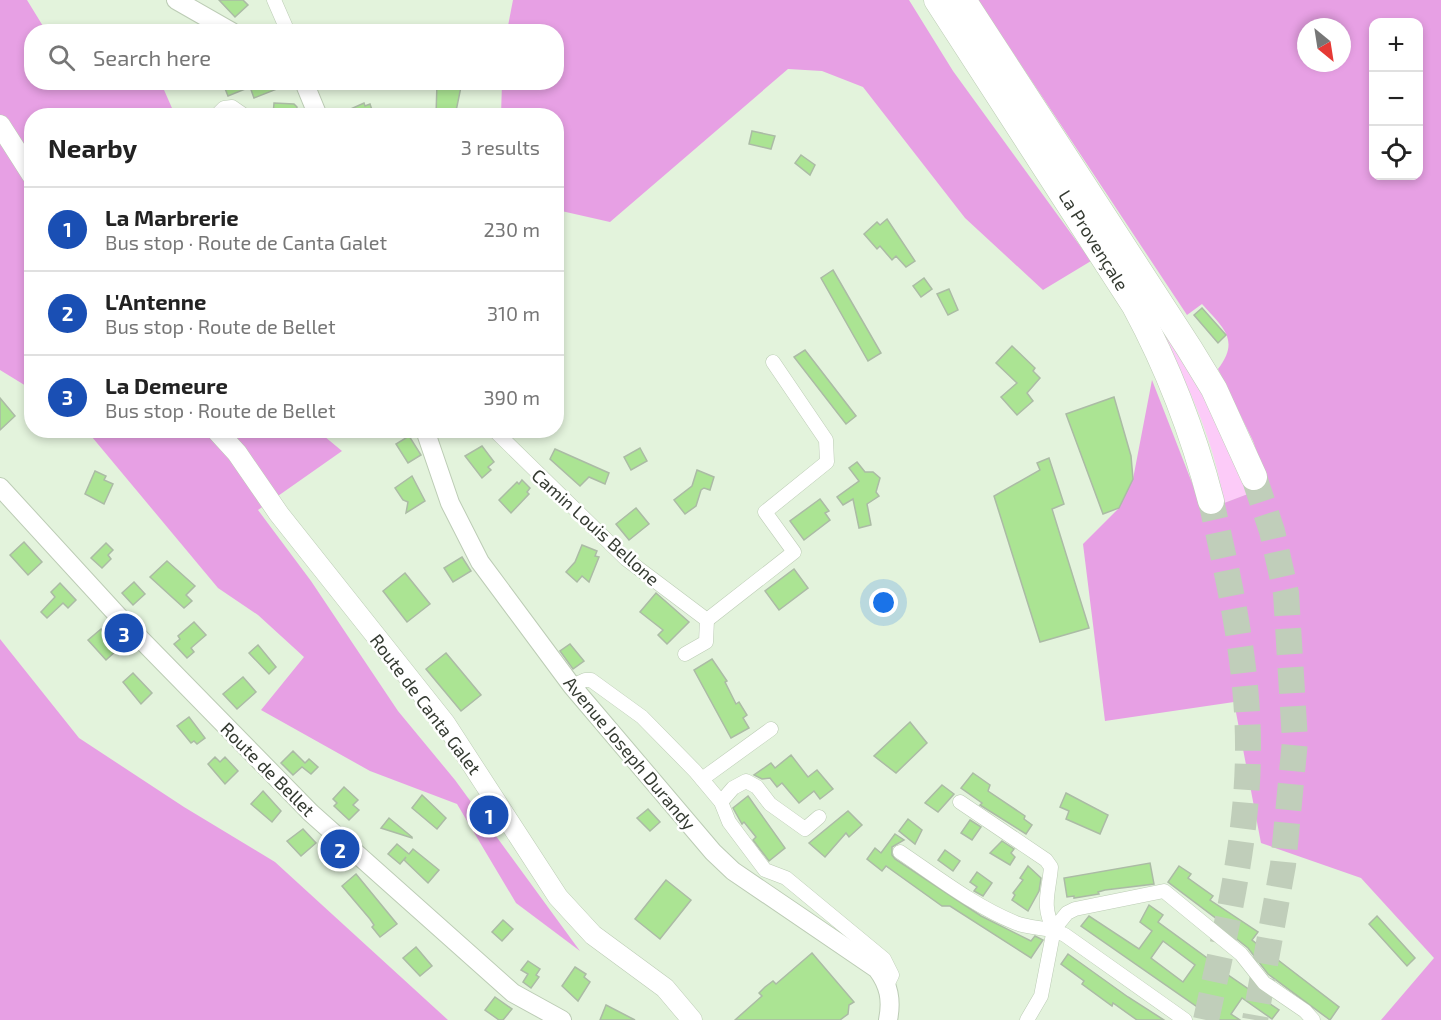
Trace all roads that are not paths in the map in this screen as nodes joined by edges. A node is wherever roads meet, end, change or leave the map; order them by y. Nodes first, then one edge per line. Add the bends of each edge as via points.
1 (176, 0) edge
2 (274, 0) edge
3 (937, 0) edge
4 (963, 0) edge
5 (218, 24) edge
6 (284, 24) edge
7 (307, 90) edge
8 (315, 108) edge
9 (0, 125) edge
10 (24, 162) edge
11 (773, 362) dead end
12 (223, 438) edge
13 (428, 438) edge
14 (502, 438) edge
15 (1254, 477) tunnel mouth
16 (0, 487) edge
17 (1211, 501) tunnel mouth
18 (707, 620) junction
19 (685, 654) dead end
20 (572, 686) junction
21 (771, 729) dead end
22 (702, 778) junction
23 (721, 802) junction
24 (960, 802) dead end
25 (819, 817) dead end
26 (900, 852) dead end
27 (1054, 929) junction
28 (887, 986) junction
29 (562, 1020) edge
30 (692, 1020) edge
31 (888, 1020) edge
32 (1027, 1020) edge
33 (1185, 1020) edge
34 (1313, 1020) edge

1 - 5 street
2 - 6 street
3 - 17 highway, La Provençale via 1135,306 1180,400
4 - 15 highway, La Provençale via 1189,348 1214,389
7 - 8 street
9 - 10 main road
11 - 18 street via 826,440 827,462 765,512 794,552
12 - 30 main road, Route de Canta Galet via 445,723 558,897 593,935 664,988
13 - 20 street, Avenue Joseph Durandy via 450,503 480,562
14 - 18 street, Camin Louis Bellone via 626,559
16 - 29 street, Route de Bellet via 121,619 311,813 513,993
18 - 19 street via 706,642
20 - 22 street via 585,680 598,684 642,717
20 - 28 street, Avenue Joseph Durandy via 726,864 749,884 877,969
21 - 22 street
22 - 23 street
23 - 25 street via 733,788 746,781 805,829
23 - 28 street via 729,822 765,870 786,878 885,959 892,975
24 - 27 street via 1046,860 1051,867 1047,915
26 - 27 street via 991,912 1038,929
27 - 32 street via 1041,996
27 - 33 street
27 - 34 street via 1075,909 1164,891 1241,954 1264,983
28 - 31 street

